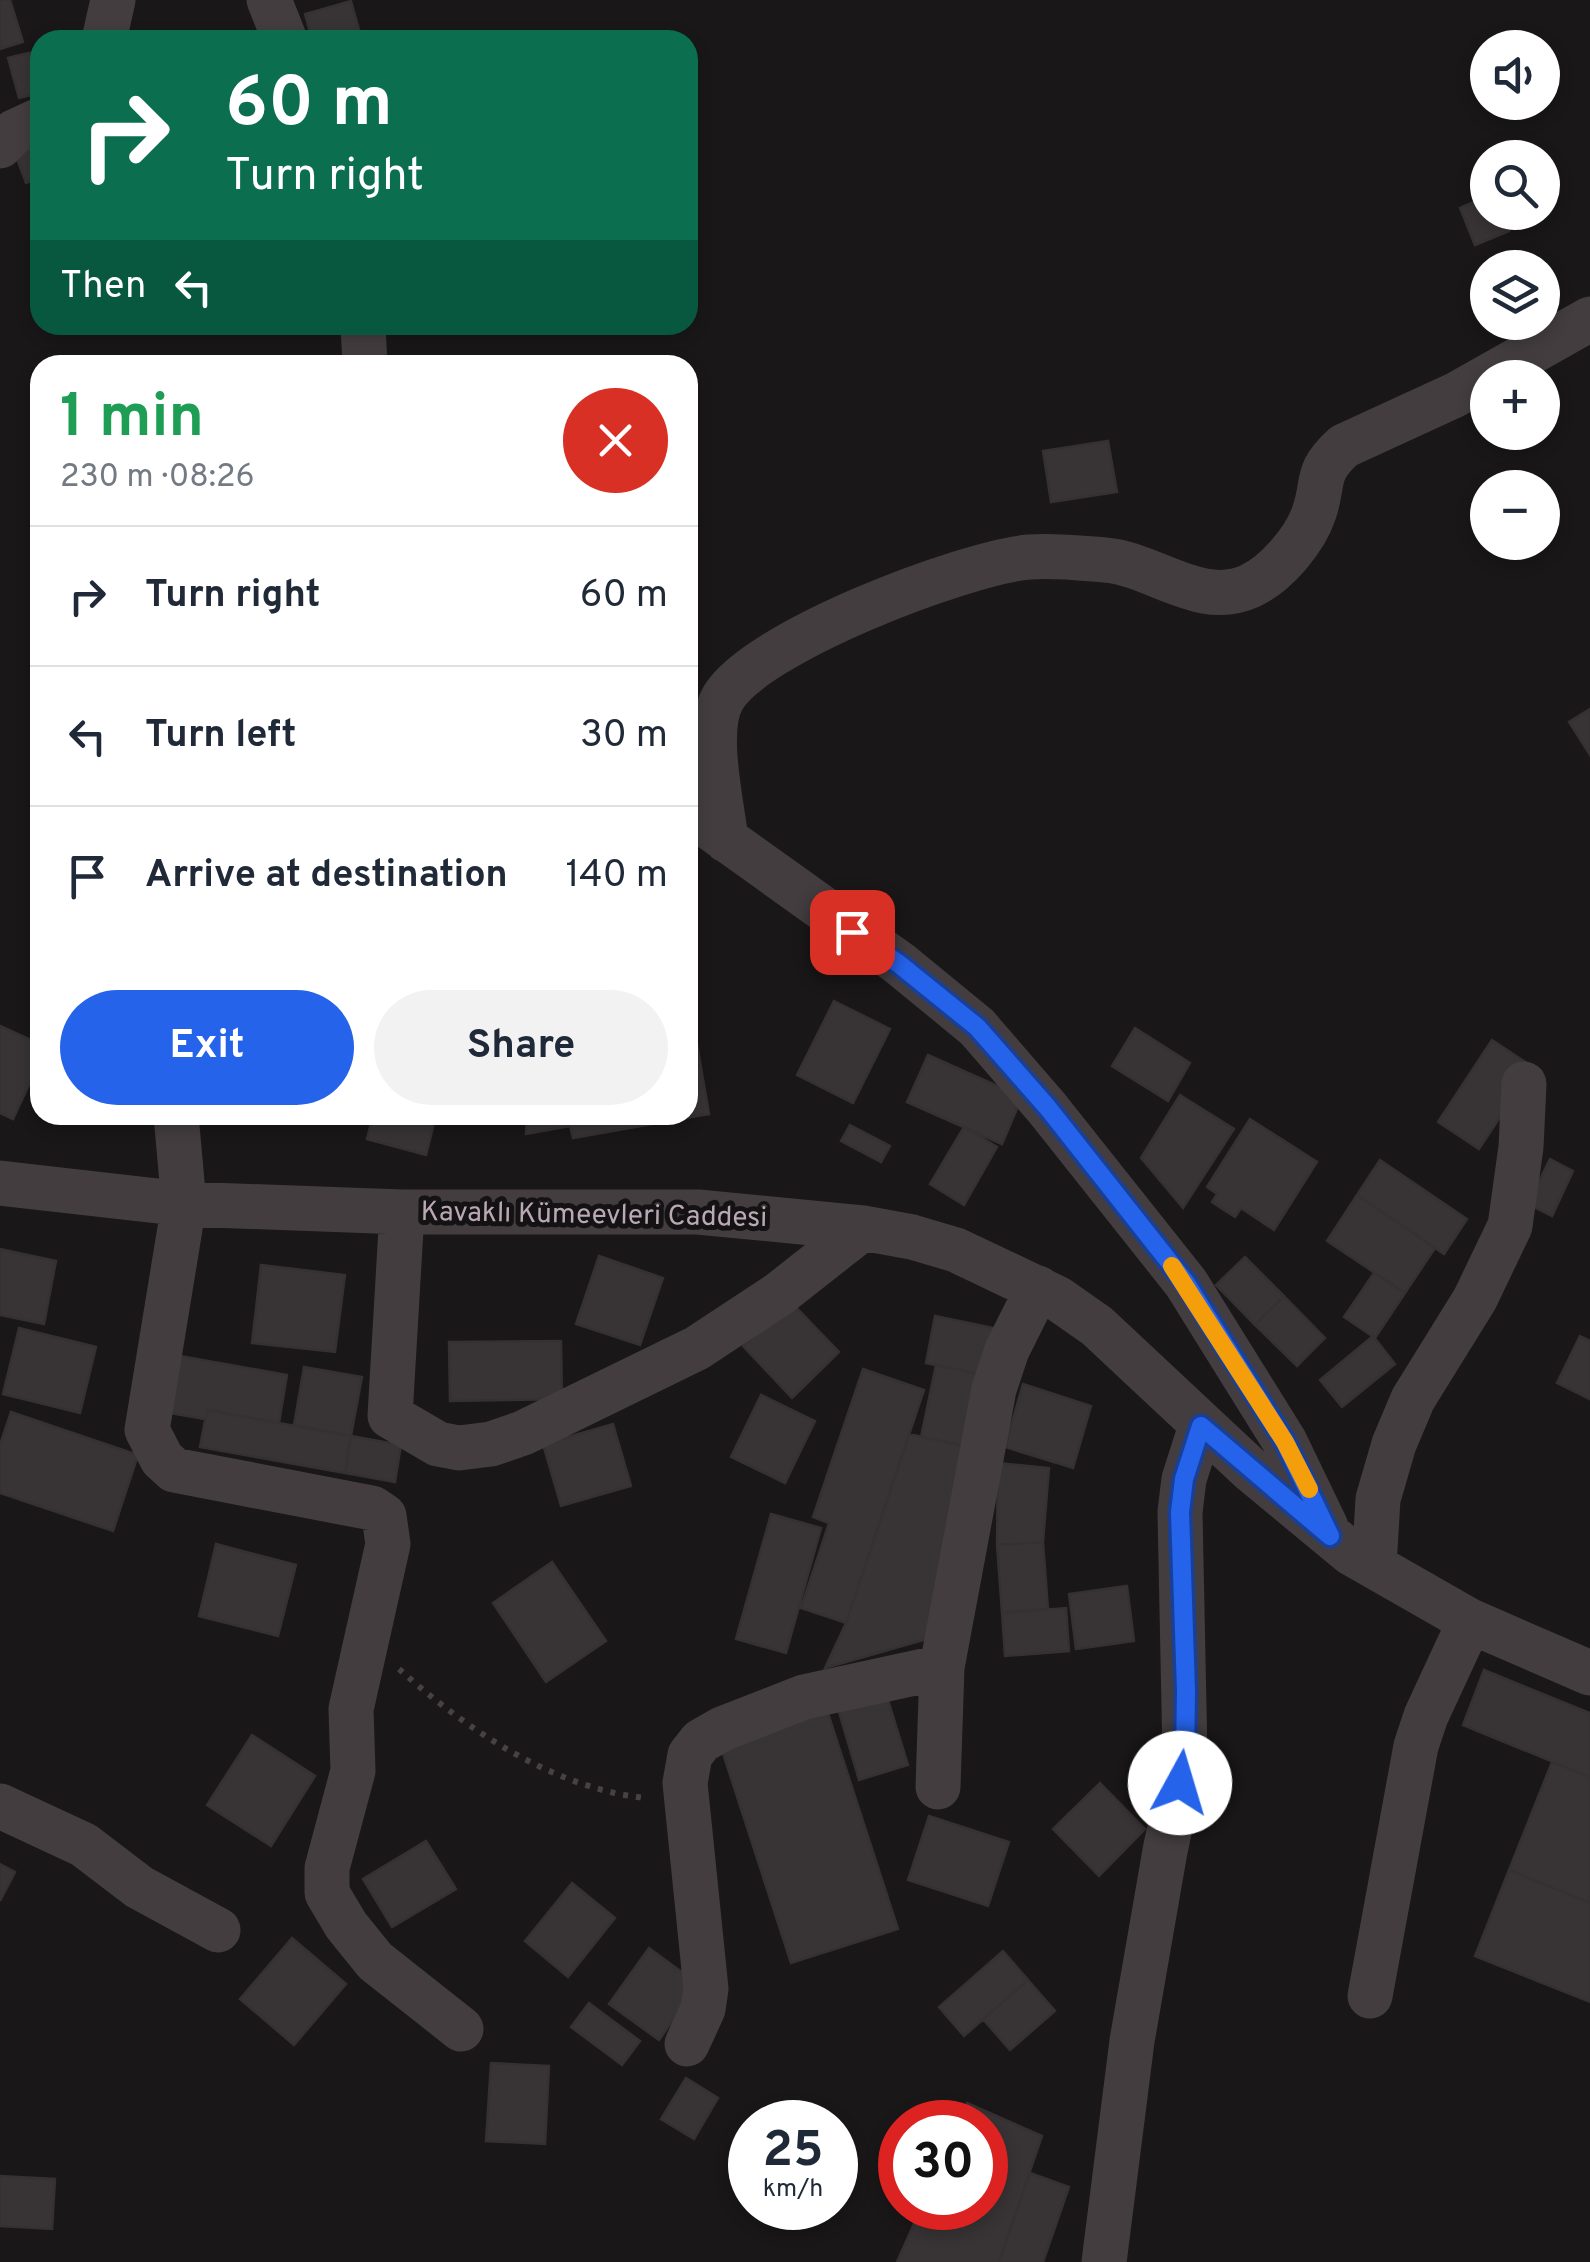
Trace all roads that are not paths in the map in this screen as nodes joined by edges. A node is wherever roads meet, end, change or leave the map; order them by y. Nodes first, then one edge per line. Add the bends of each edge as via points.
1 (112, 0) edge
2 (268, 0) edge
3 (106, 30) edge
4 (281, 30) edge
5 (30, 125) edge
6 (0, 146) edge
7 (1590, 319) edge
8 (698, 819) edge
9 (726, 840) junction
10 (1524, 1084) dead end
11 (177, 1125) edge
12 (0, 1183) edge
13 (184, 1204) junction
14 (402, 1212) junction
15 (863, 1228) junction
16 (1038, 1288) junction
17 (1201, 1426) junction
18 (1330, 1536) junction
19 (1374, 1566) junction
20 (1470, 1620) junction
21 (942, 1667) junction
22 (1590, 1673) edge
23 (938, 1786) dead end
24 (0, 1806) edge
25 (218, 1930) dead end
26 (1370, 1996) dead end
27 (462, 2028) dead end
28 (687, 2044) dead end
29 (1104, 2262) edge

1 - 3 street
2 - 4 street
5 - 6 street
7 - 9 street via 1455,395 1344,446 1318,480 1310,524 1274,570 1253,585 1200,591 1112,561 1027,557 945,578 757,663 716,714
8 - 9 street
9 - 18 street via 977,1027 1048,1108 1186,1283 1285,1442
10 - 19 street via 1510,1226 1394,1444 1378,1499
11 - 13 street
12 - 13 street, Kavaklı Kümeevleri Caddesi
13 - 14 street, Kavaklı Kümeevleri Caddesi
13 - 27 street via 148,1430 152,1443 174,1470 372,1508 384,1516 388,1544 352,1709 353,1771 327,1868 328,1893 375,1961
14 - 15 street, Kavaklı Kümeevleri Caddesi via 698,1212
14 - 15 street via 390,1416 438,1444 459,1448 524,1433 697,1348
15 - 16 street, Kavaklı Kümeevleri Caddesi via 956,1250
16 - 17 street, Kavaklı Kümeevleri Caddesi via 1097,1326
16 - 21 street via 994,1389
17 - 18 street, Kavaklı Kümeevleri Caddesi
17 - 29 street via 1180,1512 1185,1756 1132,2041
18 - 19 street, Kavaklı Kümeevleri Caddesi
19 - 20 street, Kavaklı Kümeevleri Caddesi
20 - 22 street, Kavaklı Kümeevleri Caddesi
20 - 26 street via 1416,1746
21 - 23 street
21 - 28 street via 804,1698 722,1729 690,1756 687,1798 706,1990
24 - 25 street via 84,1845 140,1887

